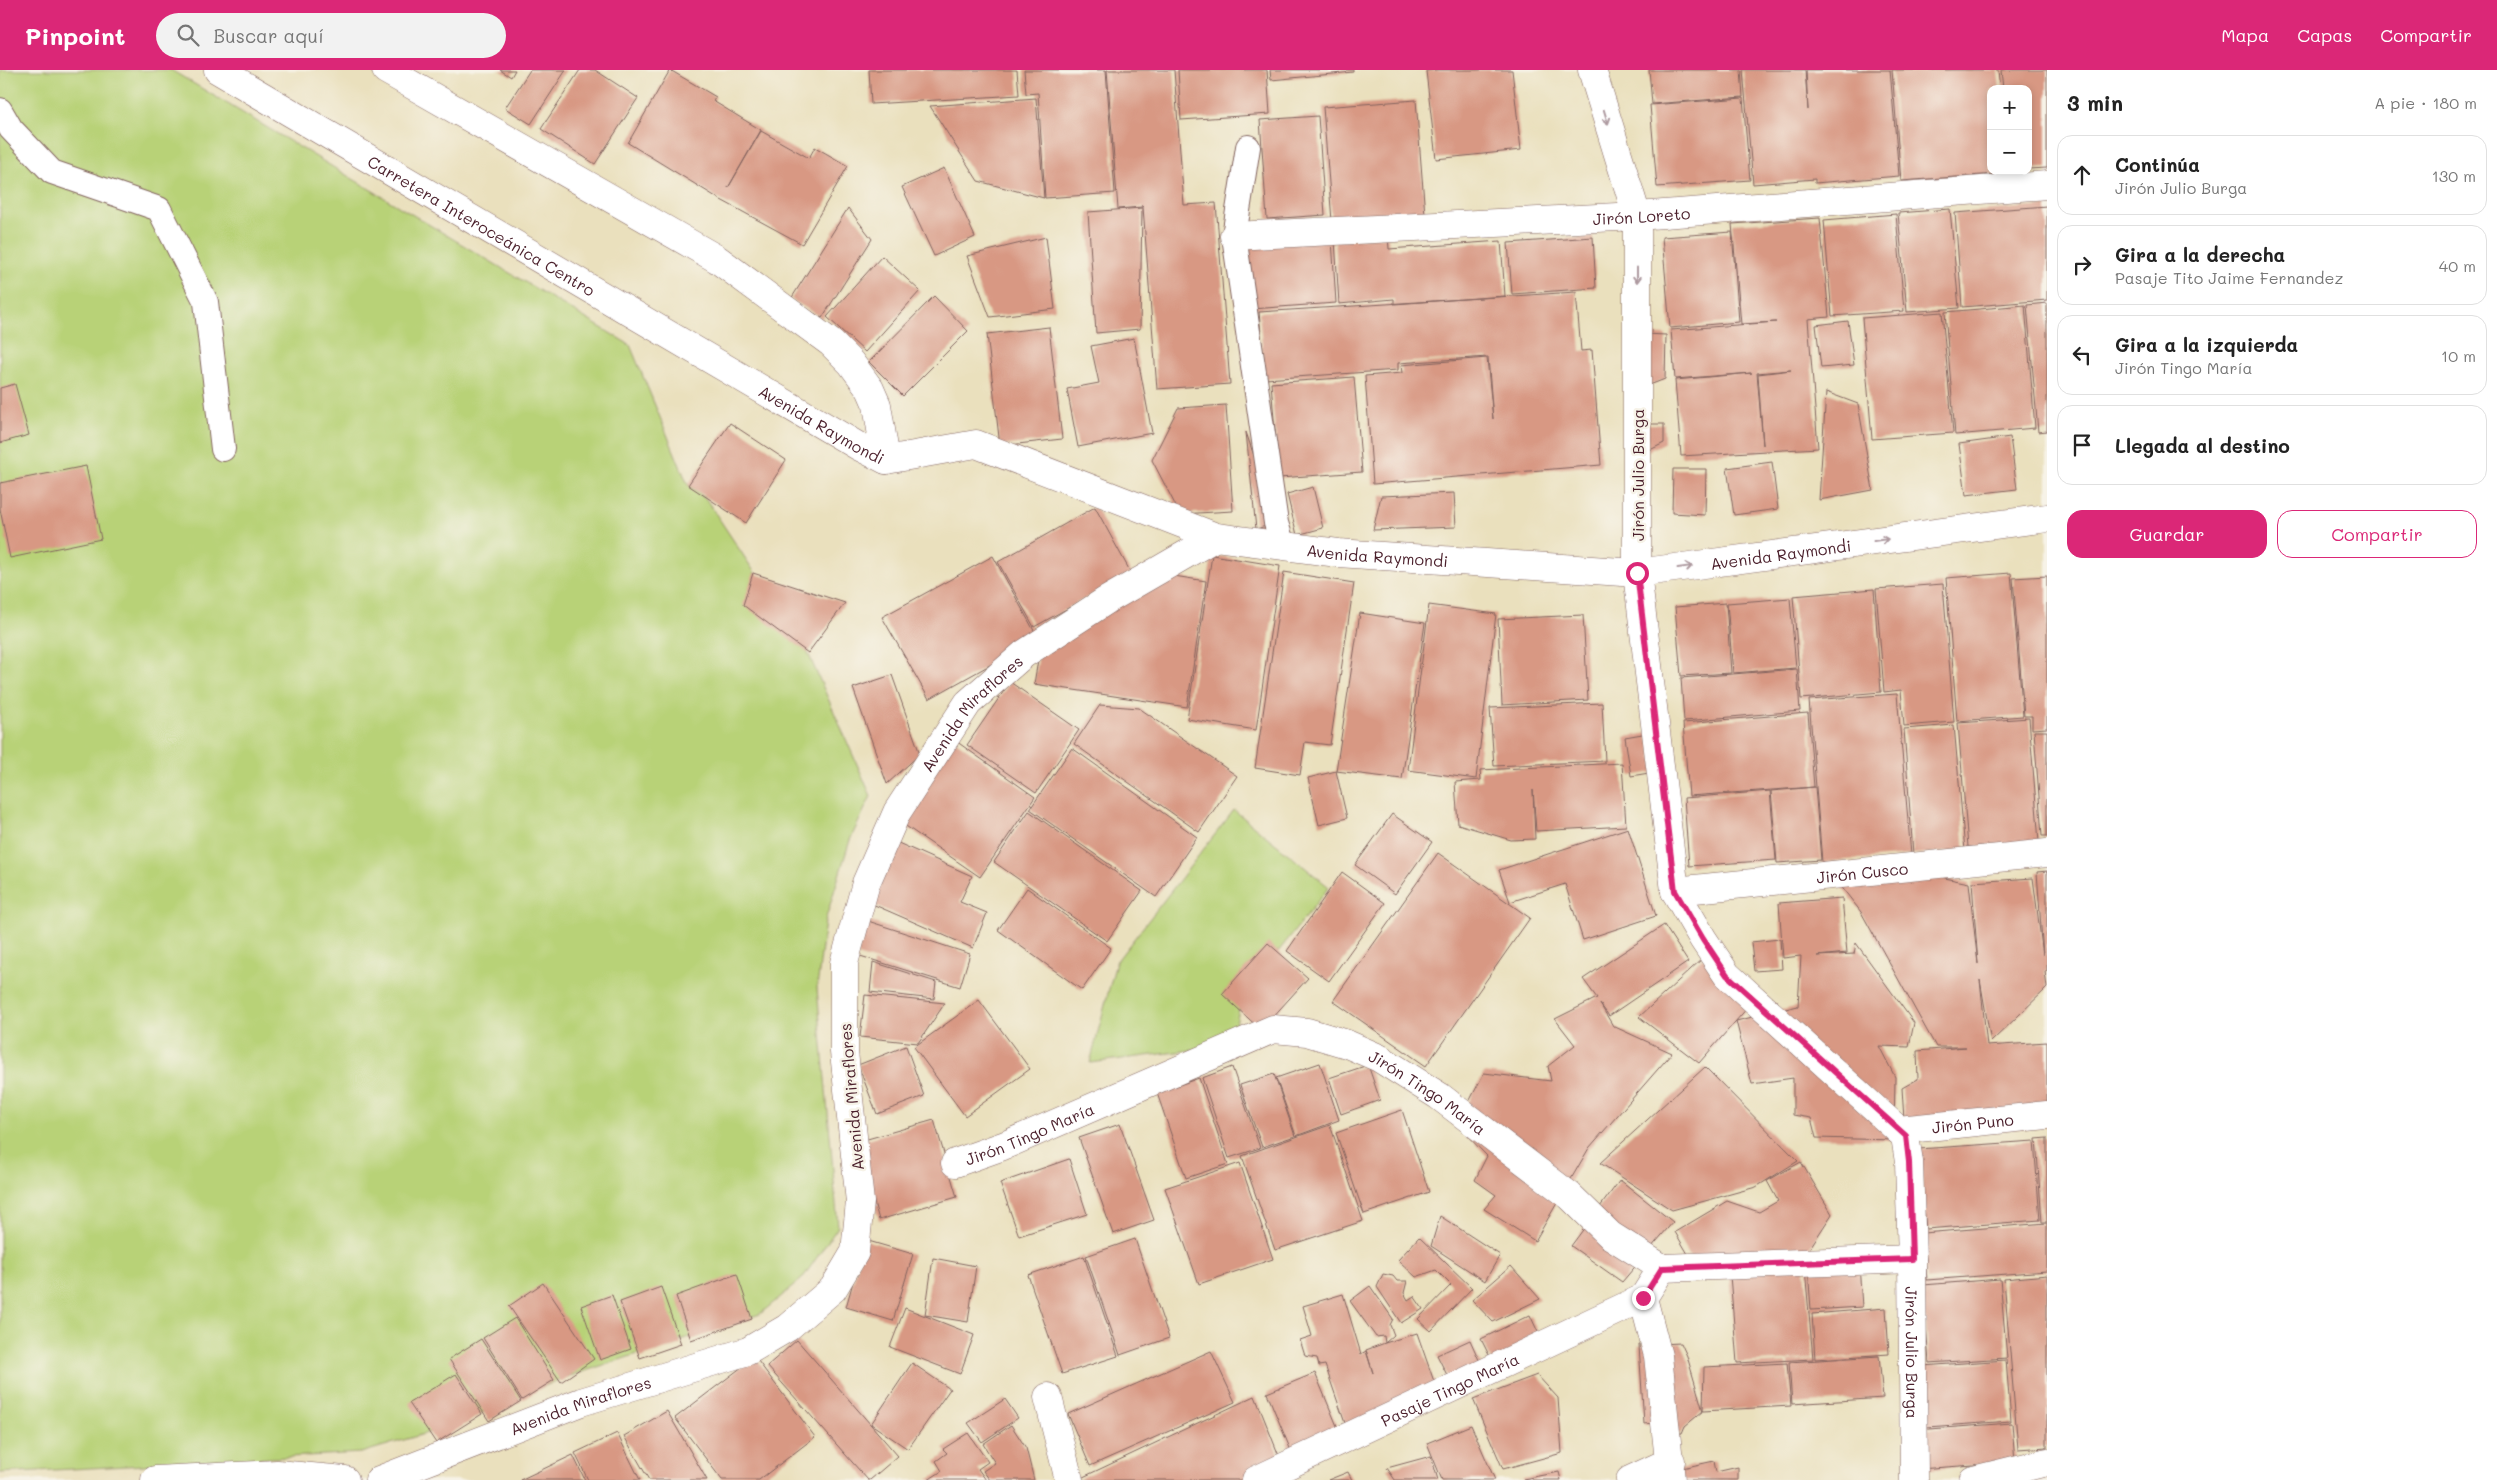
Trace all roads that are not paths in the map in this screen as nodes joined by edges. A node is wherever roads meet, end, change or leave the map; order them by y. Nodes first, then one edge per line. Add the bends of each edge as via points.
1 (218, 70) edge
2 (386, 70) edge
3 (1592, 70) edge
4 (0, 110) edge
5 (1248, 147) dead end
6 (2047, 185) edge
7 (1637, 216) junction
8 (1234, 236) junction
9 (745, 380) joint
10 (223, 448) dead end
11 (886, 460) junction
12 (2047, 518) edge
13 (1216, 537) junction
14 (1283, 546) junction
15 (1637, 573) junction
16 (2047, 853) edge
17 (1675, 891) junction
18 (2047, 1115) edge
19 (1898, 1130) junction
20 (955, 1163) dead end
21 (1912, 1259) junction
22 (1662, 1268) junction
23 (1643, 1298) junction
24 (1048, 1397) dead end
25 (2047, 1462) edge
26 (1671, 1471) edge
27 (156, 1480) edge
28 (344, 1480) edge
29 (379, 1480) edge
30 (1069, 1480) edge
31 (1256, 1480) edge
32 (1630, 1480) edge
33 (1914, 1480) edge
34 (1973, 1480) edge

1 - 9 main road, Carretera Interoceánica Centro
2 - 11 main road via 717,259 831,343 870,389 877,405
3 -> 7 main road, Jirón Julio Burga
4 - 10 lane via 11,129 52,172 159,209 206,302
5 - 8 lane
6 - 7 main road, Jirón Loreto
7 - 8 main road, Jirón Loreto
7 -> 15 main road, Jirón Julio Burga
8 - 14 lane via 1276,523
9 - 11 main road, Avenida Raymondi
11 - 13 main road, Avenida Raymondi via 976,444
15 -> 12 main road, Avenida Raymondi
13 - 14 main road, Avenida Raymondi
13 - 29 main road, Avenida Miraflores via 1107,600 1010,666 968,703 898,812 866,883 844,963 844,1052 860,1202 854,1252 832,1289 787,1328 748,1351 581,1402
14 - 15 main road, Avenida Raymondi via 1338,553
15 - 17 main road, Jirón Julio Burga
16 - 17 main road, Jirón Cusco
17 - 19 main road, Jirón Julio Burga via 1727,975
18 - 19 main road, Jirón Puno
19 - 21 main road, Jirón Julio Burga via 1906,1136 1909,1162
20 - 22 main road, Jirón Tingo María via 1003,1146 1273,1029 1307,1032 1379,1058 1439,1096 1570,1196 1610,1235
21 - 22 main road
21 - 33 main road, Jirón Julio Burga
22 - 23 main road
23 - 26 main road via 1658,1356
23 - 31 main road, Pasaje Tingo María
24 - 30 main road
25 - 34 main road
26 - 32 main road
27 - 28 main road via 277,1474

